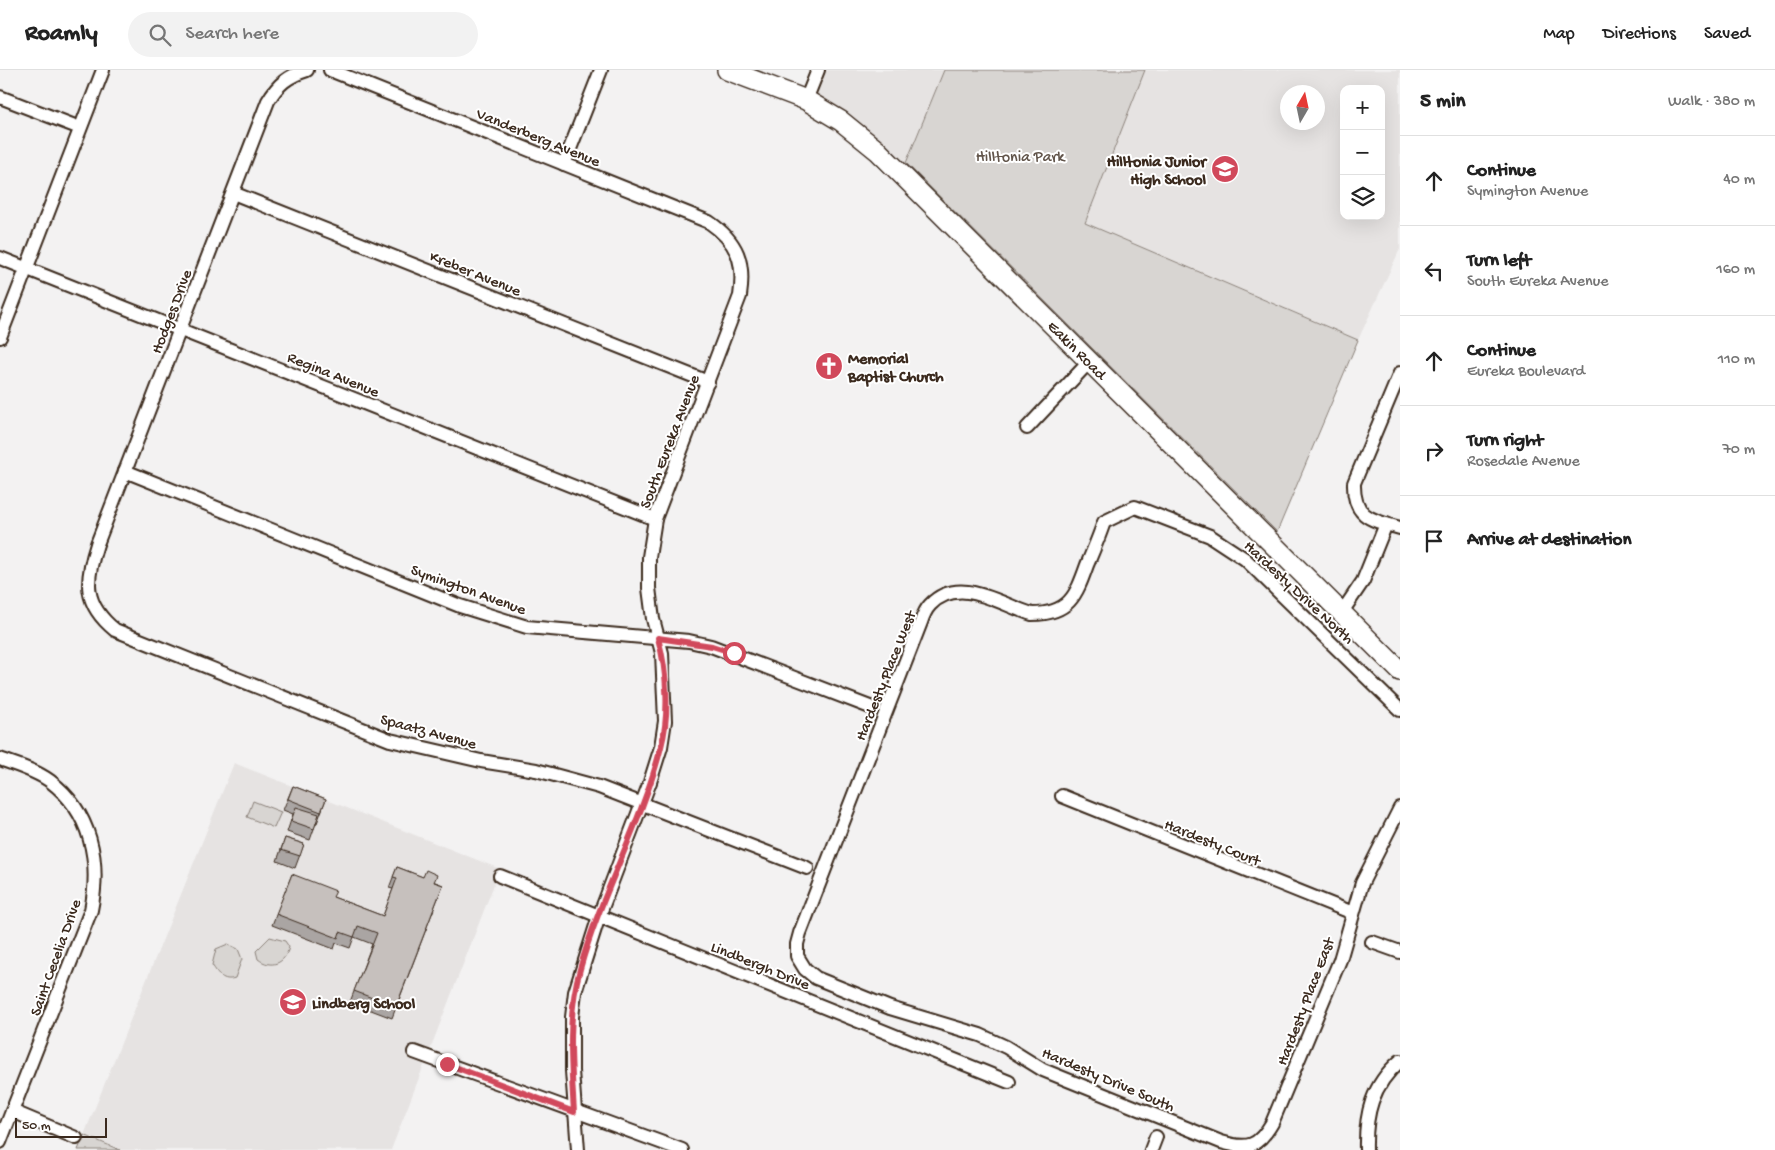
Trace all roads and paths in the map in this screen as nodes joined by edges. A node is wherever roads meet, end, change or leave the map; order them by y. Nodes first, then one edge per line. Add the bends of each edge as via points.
1 (103, 70) edge
2 (307, 70) edge
3 (330, 70) edge
4 (601, 70) edge
5 (727, 70) edge
6 (818, 70) edge
7 (0, 97) edge
8 (806, 100) junction
9 (80, 128) junction
10 (564, 164) junction
11 (233, 193) junction
12 (731, 241) joint
13 (0, 258) edge
14 (27, 269) junction
15 (180, 330) junction
16 (0, 337) edge
17 (1090, 361) junction
18 (1400, 372) edge
19 (708, 382) junction
20 (1027, 428) dead end
21 (125, 471) junction
22 (1135, 507) joint
23 (655, 519) junction
24 (1386, 524) junction
25 (1400, 528) edge
26 (88, 569) joint
27 (1342, 612) junction
28 (658, 638) junction
29 (1400, 671) edge
30 (870, 707) dead end
31 (1400, 710) edge
32 (0, 759) edge
33 (1062, 796) dead end
34 (641, 804) junction
35 (1400, 808) edge
36 (807, 868) dead end
37 (500, 876) dead end
38 (1353, 914) junction
39 (599, 916) junction
40 (1372, 942) dead end
41 (1400, 952) edge
42 (797, 956) joint
43 (414, 1052) dead end
44 (1400, 1061) edge
45 (1009, 1082) dead end
46 (12, 1111) junction
47 (574, 1112) junction
48 (1156, 1137) dead end
49 (76, 1138) dead end
50 (0, 1142) edge
51 (1252, 1144) joint
52 (578, 1150) edge
53 (682, 1150) edge
54 (1151, 1150) edge
55 (1366, 1150) edge

1 - 9 street
2 - 11 street, Hodges Drive via 278,85 268,101
3 - 10 street, Vanderberg Avenue
4 - 10 street
5 - 8 street, Eakin Road
6 - 8 street
7 - 9 street
8 - 17 street, Eakin Road via 841,121 878,151
9 - 14 street
10 - 12 street, Vanderberg Avenue via 709,222
11 - 15 street, Hodges Drive
11 - 19 street, Kreber Avenue
12 - 19 street, South Eureka Avenue via 742,268 740,296
13 - 14 street, Regina Avenue
14 - 15 street, Regina Avenue
14 - 16 street
15 - 21 street, Hodges Drive
15 - 23 street, Regina Avenue
17 - 20 street
17 - 27 street, Eakin Road
18 - 24 street via 1354,483 1354,498 1362,512 1374,521
19 - 23 street, South Eureka Avenue
21 - 26 street, Hodges Drive
21 - 28 street, Symington Avenue via 460,606 526,627
22 - 31 street, Hardesty Drive North via 1210,536 1245,559
22 - 42 street, Hardesty Place West via 1104,522 1076,593 1062,608 1032,614 970,591 946,594 930,605 917,630 800,933
23 - 28 street, South Eureka Avenue via 649,557 649,588
24 - 25 street
24 - 27 street via 1363,581
26 - 34 street, Spaatz Avenue via 88,593 99,614 115,630 390,740 536,770 599,787
27 - 29 street, Eakin Road
28 - 30 street, Symington Avenue via 726,650
28 - 34 street, South Eureka Avenue via 662,653 665,721 661,747
32 - 46 street, Saint Cecelia Drive via 49,780 78,812 93,850 95,890 91,910
33 - 38 street, Hardesty Court
34 - 36 street, Spaatz Avenue
34 - 39 street, South Eureka Avenue
35 - 38 street, Hardesty Place East via 1362,883
37 - 39 street, Lindbergh Drive
38 - 51 street, Hardesty Place East via 1334,977 1272,1123 1263,1137
39 - 45 street, Lindbergh Drive
39 - 47 street, South Eureka Avenue via 575,992
40 - 41 street
42 - 51 street, Hardesty Drive South via 805,969 824,981 890,1008 980,1035 1043,1070 1221,1142 1236,1147
43 - 47 street
44 - 55 street via 1384,1078 1370,1102
46 - 49 street
46 - 50 street, Saint Cecelia Drive
47 - 52 street, South Eureka Avenue
47 - 53 street
48 - 54 street

